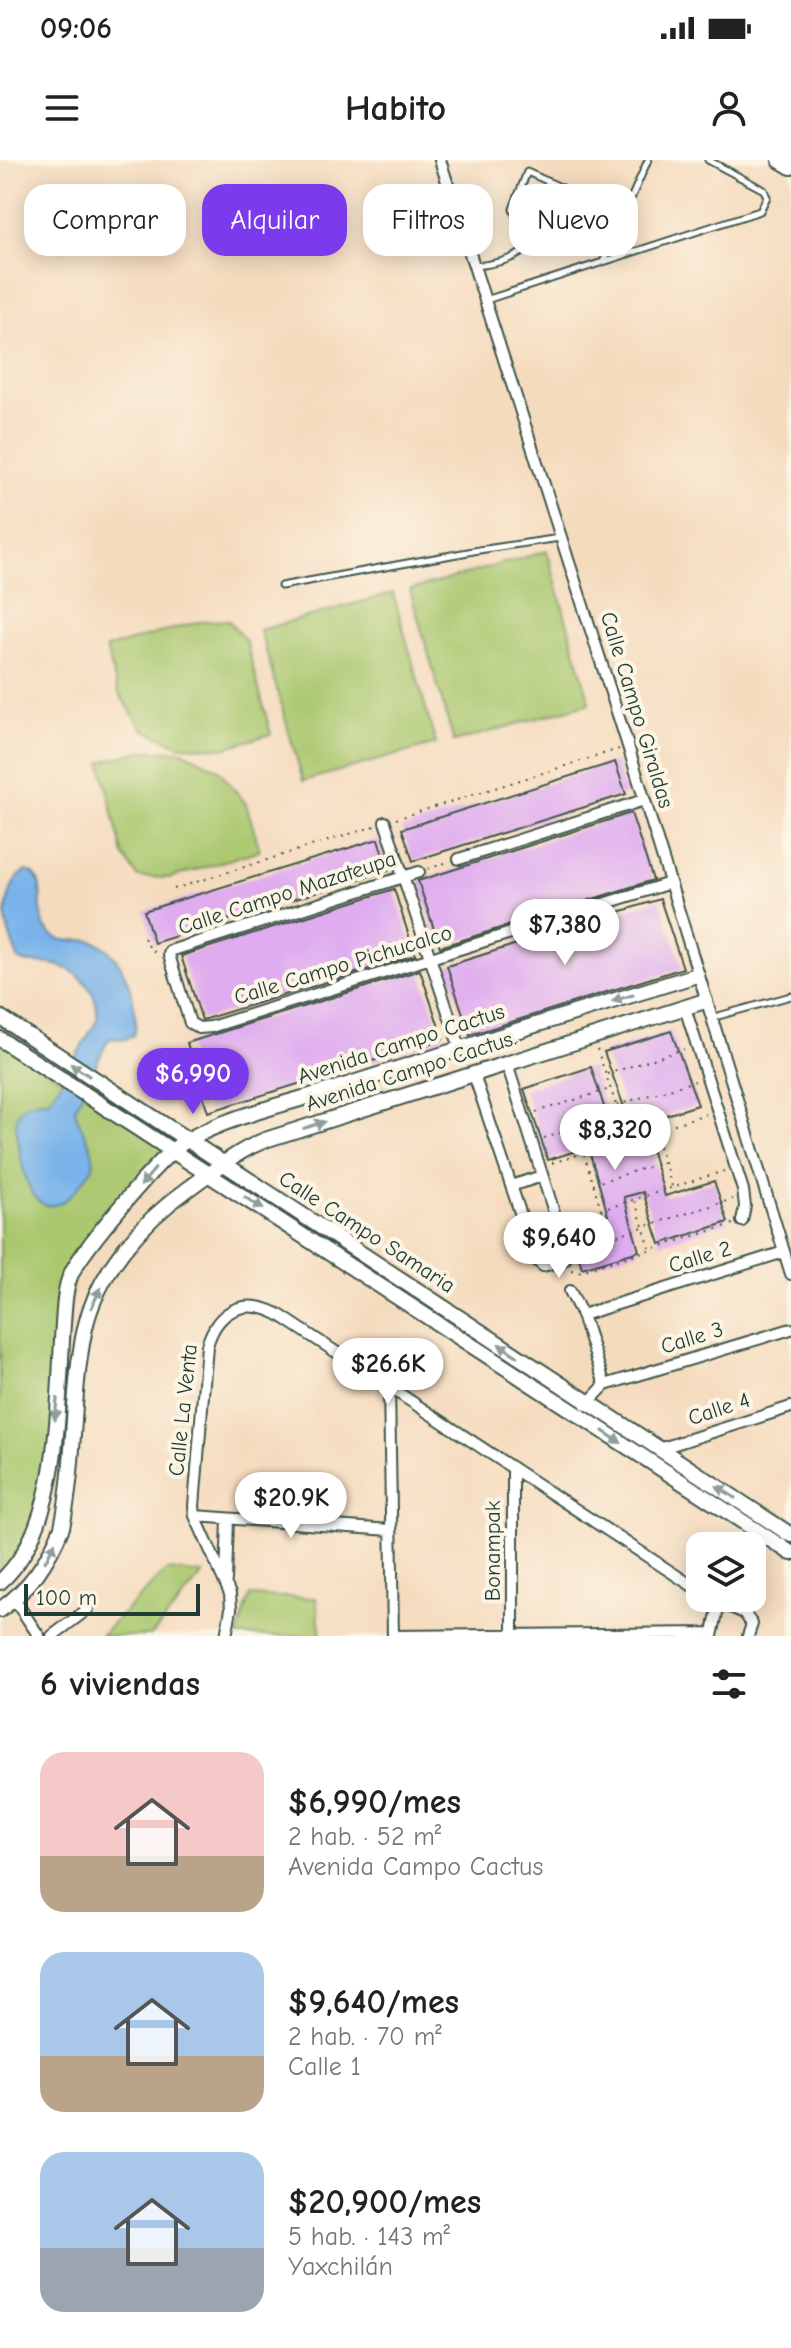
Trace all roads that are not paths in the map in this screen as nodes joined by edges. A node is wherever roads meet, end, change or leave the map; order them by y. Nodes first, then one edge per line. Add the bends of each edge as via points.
1 (440, 160) edge
2 (648, 160) edge
3 (708, 160) edge
4 (781, 160) edge
5 (791, 166) edge
6 (545, 232) joint
7 (516, 256) edge
8 (602, 263) junction
9 (474, 266) junction
10 (485, 300) junction
11 (561, 538) junction
12 (281, 586) dead end
13 (644, 800) junction
14 (385, 822) road end
15 (459, 859) road end
16 (419, 872) road end
17 (403, 877) junction
18 (670, 883) junction
19 (430, 960) junction
20 (697, 975) junction
21 (791, 996) edge
22 (705, 1001) junction
23 (685, 1008) junction
24 (0, 1017) edge
25 (711, 1018) junction
26 (211, 1027) joint
27 (0, 1039) edge
28 (460, 1048) junction
29 (507, 1064) junction
30 (474, 1075) junction
31 (187, 1140) junction
32 (172, 1151) junction
33 (222, 1164) junction
34 (541, 1171) junction
35 (209, 1174) junction
36 (511, 1186) junction
37 (742, 1221) road end
38 (784, 1252) junction
39 (791, 1274) edge
40 (570, 1291) dead end
41 (582, 1315) junction
42 (791, 1329) edge
43 (605, 1385) junction
44 (389, 1387) junction
45 (791, 1407) edge
46 (583, 1408) junction
47 (659, 1449) junction
48 (513, 1468) junction
49 (195, 1516) junction
50 (228, 1519) junction
51 (390, 1530) junction
52 (791, 1535) edge
53 (790, 1550) edge
54 (0, 1582) edge
55 (226, 1582) junction
56 (686, 1582) edge
57 (14, 1599) junction
58 (88, 1609) dead end
59 (0, 1610) edge
60 (717, 1612) edge
61 (741, 1612) edge
62 (513, 1633) junction
63 (712, 1635) edge
64 (39, 1636) edge
65 (52, 1636) edge
66 (226, 1636) edge
67 (393, 1636) edge
68 (748, 1636) edge

1 - 9 street, Calle Campo Giraldas
2 - 8 lane
3 - 8 lane via 764,190 766,204 760,211
4 - 5 main road
6 - 6 lane via 565,189 527,172 514,215
7 - 9 lane
8 - 10 lane
9 - 10 street, Calle Campo Giraldas
10 - 11 street, Calle Campo Giraldas
11 - 12 lane
11 - 13 street, Calle Campo Giraldas
13 - 15 street
13 - 18 street, Calle Campo Giraldas
14 - 17 street
16 - 17 street, Calle Campo Mazateupa
17 - 19 street
17 - 26 street, Calle Campo Mazateupa via 172,950 169,955 190,1023
18 - 19 street, Calle Campo Pichucalco
18 - 20 street, Calle Campo Giraldas
19 - 26 street, Calle Campo Pichucalco
19 - 28 street
20 - 22 street, Calle Campo Giraldas
20 -> 28 street, Avenida Campo Cactus
21 - 25 lane
22 - 23 street, Avenida Campo Cactus.
22 - 25 street, Calle Campo Giraldas
23 - 29 street, Avenida Campo Cactus.
23 - 37 street via 744,1196
31 -> 24 street, Calle Campo Samaria
25 - 38 street, Calle Campo Giraldas
27 - 32 street, Calle Campo Samaria
28 - 31 street, Avenida Campo Cactus
29 - 30 street, Avenida Campo Cactus.
29 - 34 street
33 -> 30 street, Avenida Campo Cactus. via 265,1140
30 - 36 street
31 - 32 street, Avenida Campo Cactus
31 - 33 street, Calle Campo Samaria
32 - 35 street, Calle Campo Samaria
32 -> 54 street, Avenida Campo Cactus via 70,1276 46,1501 25,1553
33 - 35 street, Avenida Campo Cactus.
46 -> 33 street, Calle Campo Samaria
34 - 36 street
34 - 36 street via 564,1256 546,1266 538,1264
35 -> 46 street, Calle Campo Samaria
57 -> 35 street, Avenida Campo Cactus. via 34,1580 62,1527 85,1329 93,1303 108,1273 142,1229
38 - 39 street, Calle Campo Giraldas
38 - 41 street, Calle 2
40 - 41 street
41 - 43 street
42 - 43 street, Calle 3
43 - 46 street
44 - 48 street, Calle La Venta
44 - 49 street, Calle La Venta via 275,1312 247,1307 224,1315 213,1328 204,1360
44 - 51 street
45 - 47 street, Calle 4
46 - 47 street, Calle Campo Samaria
46 -> 53 street, Calle Campo Samaria
52 -> 47 street, Calle Campo Samaria
48 - 56 street, Calle La Venta
48 - 62 street, Bonampak
49 - 50 street
49 - 55 street, Calle La Venta
50 - 51 street
50 - 55 street
51 - 67 street
55 - 66 street, Calle La Venta via 231,1601
57 - 59 street, Avenida Campo Cactus.
57 - 64 street
58 - 65 street
60 - 63 street
61 - 68 street via 752,1628
62 - 63 street
62 - 67 street

